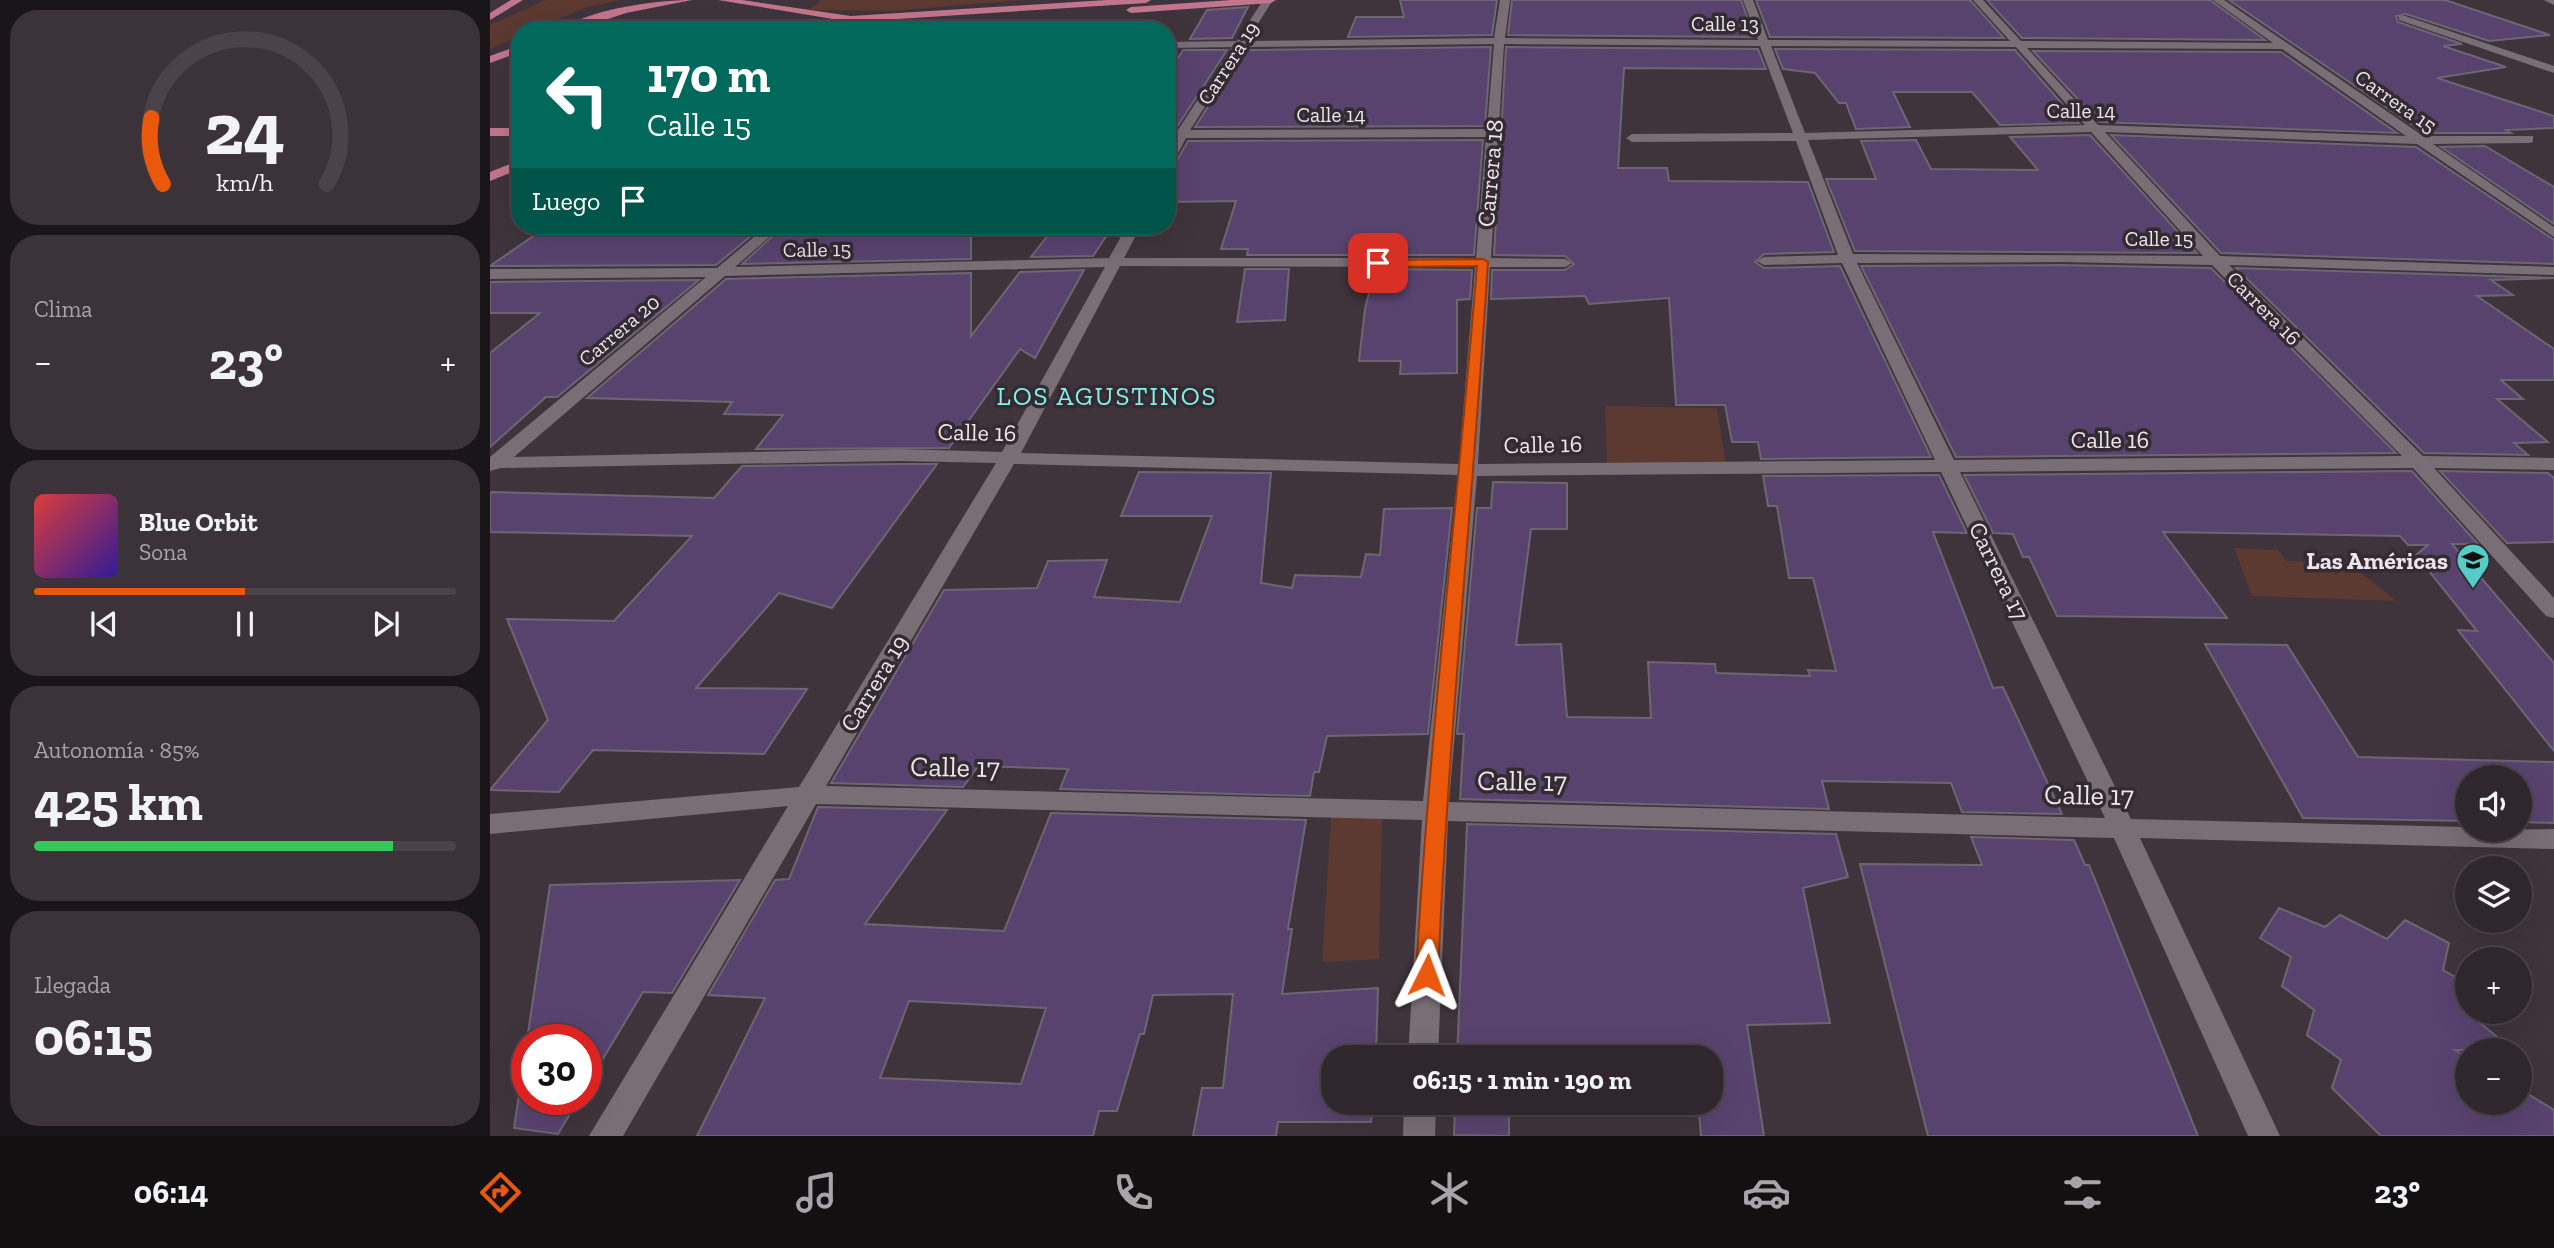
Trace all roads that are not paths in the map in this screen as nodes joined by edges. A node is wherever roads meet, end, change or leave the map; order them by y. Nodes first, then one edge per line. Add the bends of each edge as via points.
1 (508, 0) edge
2 (518, 0) edge
3 (687, 0) edge
4 (723, 0) edge
5 (1146, 0) edge
6 (1269, 0) edge
7 (1505, 0) edge
8 (1748, 0) edge
9 (1978, 0) edge
10 (2218, 0) edge
11 (490, 6) edge
12 (943, 15) junction
13 (490, 17) edge
14 (2402, 18) dead end
15 (588, 21) edge
16 (977, 21) edge
17 (1011, 21) dead end
18 (1499, 41) junction
19 (1764, 42) junction
20 (1241, 44) junction
21 (2019, 44) junction
22 (1176, 45) edge
23 (2282, 46) junction
24 (2499, 51) junction
25 (511, 52) edge
26 (2554, 59) edge
27 (490, 60) edge
28 (2554, 70) edge
29 (2093, 128) junction
30 (490, 132) edge
31 (511, 132) edge
32 (1494, 132) junction
33 (1176, 134) edge
34 (1182, 134) junction
35 (1801, 137) junction
36 (1632, 138) dead end
37 (2529, 139) dead end
38 (2419, 140) junction
39 (1176, 146) edge
40 (511, 168) edge
41 (490, 177) edge
42 (2554, 233) edge
43 (765, 235) edge
44 (1129, 235) edge
45 (1847, 258) junction
46 (2214, 259) junction
47 (1764, 261) dead end
48 (1115, 262) junction
49 (1483, 262) junction
50 (1564, 263) dead end
51 (2554, 271) edge
52 (723, 272) junction
53 (490, 274) edge
54 (1009, 457) junction
55 (2418, 462) junction
56 (2554, 464) edge
57 (492, 465) edge
58 (1948, 465) junction
59 (1468, 470) junction
60 (2554, 611) edge
61 (807, 795) junction
62 (1435, 811) junction
63 (490, 824) edge
64 (2122, 827) junction
65 (2554, 839) edge
66 (1424, 1045) edge
67 (1420, 1115) edge
68 (605, 1136) edge
69 (1419, 1136) edge
70 (2264, 1136) edge

1 - 11 main road
2 - 13 main road
3 - 15 main road via 651,3
4 - 12 main road via 851,19
5 - 12 main road
6 - 17 main road
6 - 20 street, Carrera 19
7 - 18 street, Carrera 18
8 - 19 street, Carrera 17
9 - 21 street, Carrera 16
10 - 23 street, Carrera 15
12 - 16 main road
14 - 24 street
18 - 19 street, Calle 13
18 - 20 street, Calle 13
18 - 32 street, Carrera 18
19 - 21 street, Calle 13
19 - 35 street, Carrera 17
20 - 22 street, Calle 13
20 - 34 street, Carrera 19
21 - 23 street, Calle 13
21 - 29 street, Carrera 16
23 - 38 street, Carrera 15
24 - 26 street
24 - 28 street
25 - 27 main road
29 - 35 street, Calle 14
29 - 38 street, Calle 14
29 - 46 street, Carrera 16
30 - 31 main road
32 - 34 street, Calle 14
32 - 49 street, Carrera 18
33 - 34 street, Calle 14
34 - 39 street, Carrera 19
35 - 36 street, Calle 14
35 - 45 street, Carrera 17
37 - 38 street, Calle 14
38 - 42 street, Carrera 15
40 - 41 main road
43 - 52 street, Carrera 20
44 - 48 street, Carrera 19
45 - 46 street, Calle 15
45 - 47 street, Calle 15
45 - 58 street, Carrera 17
46 - 51 street, Calle 15
46 - 55 street, Carrera 16
48 - 49 street, Calle 15
48 - 52 street, Calle 15
48 - 54 street, Carrera 19
49 - 50 street, Calle 15
49 - 59 street, Carrera 18
52 - 53 street, Calle 15
52 - 57 street, Carrera 20
54 - 57 street, Calle 16 via 899,454
54 - 59 street, Calle 16
54 - 61 street, Carrera 19
55 - 56 street, Calle 16
55 - 58 street, Calle 16
55 - 60 street, Carrera 16
58 - 59 street, Calle 16
58 - 64 street, Carrera 17
59 - 62 street, Carrera 18
61 - 62 street, Calle 17
61 - 63 street, Calle 17
61 - 68 street, Carrera 19
62 - 64 street, Calle 17
62 - 66 street, Carrera 18
64 - 65 street, Calle 17
64 - 70 street, Carrera 17
67 - 69 street

